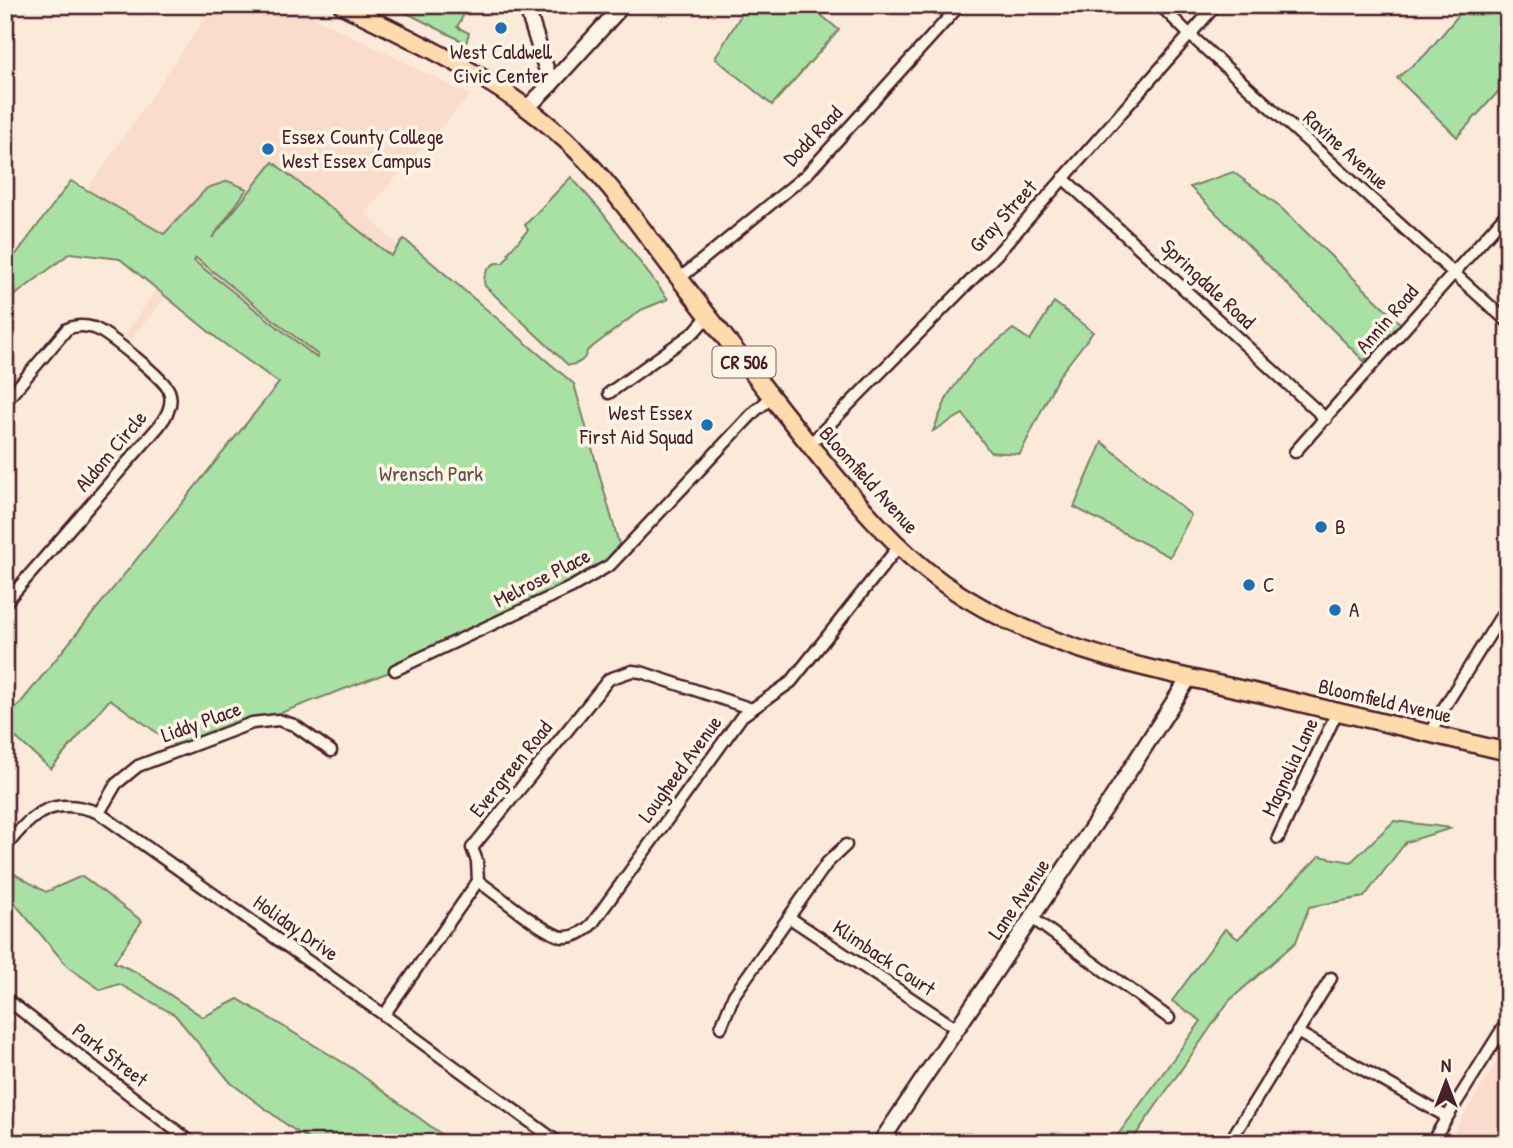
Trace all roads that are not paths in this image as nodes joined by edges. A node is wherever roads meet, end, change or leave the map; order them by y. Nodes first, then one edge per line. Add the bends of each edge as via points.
1 (342, 5) edge
2 (526, 5) edge
3 (623, 5) edge
4 (960, 5) edge
5 (1160, 5) edge
6 (1216, 5) edge
7 (1189, 34) junction
8 (551, 84) junction
9 (527, 108) junction
10 (1063, 178) junction
11 (1508, 212) edge
12 (1453, 272) junction
13 (679, 279) junction
14 (708, 316) junction
15 (1508, 322) edge
16 (609, 393) dead end
17 (771, 398) junction
18 (5, 402) edge
19 (1326, 419) junction
20 (809, 445) junction
21 (1295, 452) dead end
22 (899, 546) junction
23 (5, 603) edge
24 (1508, 605) edge
25 (395, 670) dead end
26 (1189, 678) junction
27 (752, 709) junction
28 (1337, 712) junction
29 (1430, 734) junction
30 (331, 751) dead end
31 (1508, 752) edge
32 (99, 813) junction
33 (1278, 838) dead end
34 (846, 845) dead end
35 (5, 848) edge
36 (478, 881) junction
37 (790, 918) junction
38 (1032, 918) junction
39 (1331, 978) dead end
40 (5, 998) edge
41 (384, 1015) junction
42 (1169, 1018) dead end
43 (1508, 1020) edge
44 (721, 1027) dead end
45 (957, 1029) junction
46 (1297, 1032) junction
47 (1504, 1035) edge
48 (1447, 1117) junction
49 (192, 1143) edge
50 (559, 1143) edge
51 (880, 1143) edge
52 (1230, 1143) edge
53 (1431, 1143) edge

1 - 9 main road, Bloomfield Avenue / CR 506 via 446,57
2 - 8 street
3 - 8 street
4 - 13 street, Dodd Road via 806,175
5 - 7 street, Ravine Avenue
6 - 7 street, Gray Street
7 - 10 street, Gray Street
7 - 12 street, Ravine Avenue
8 - 9 street
9 - 13 main road, Bloomfield Avenue / CR 506 via 593,168
10 - 19 street, Springdale Road
10 - 20 street, Gray Street via 996,254
11 - 12 street, Annin Road
12 - 15 street, Ravine Avenue
12 - 19 street, Annin Road
13 - 14 main road, Bloomfield Avenue / CR 506
14 - 16 street via 694,332
14 - 17 main road, Bloomfield Avenue / CR 506
17 - 20 main road, Bloomfield Avenue / CR 506
17 - 25 street, Melrose Place via 610,565
18 - 23 street, Aldom Circle via 67,329 83,326 99,330 160,377 171,402 159,426
19 - 21 street, Annin Road
20 - 22 main road, Bloomfield Avenue / CR 506
22 - 26 main road, Bloomfield Avenue / CR 506 via 955,591 1037,635
22 - 27 street, Lougheed Avenue via 791,682
24 - 29 street
26 - 28 main road, Bloomfield Avenue / CR 506
26 - 38 street, Lane Avenue
27 - 36 street, Evergreen Road via 642,672 609,679 472,848
27 - 36 street, Lougheed Avenue via 731,730 584,932 555,935
28 - 29 main road, Bloomfield Avenue / CR 506
28 - 33 street, Magnolia Lane
29 - 31 main road, Bloomfield Avenue / CR 506
30 - 32 street, Liddy Place via 294,724 278,720 252,723 138,766 116,783
32 - 35 street, Holiday Drive via 77,807 48,810 23,824
32 - 41 street, Holiday Drive
34 - 37 street via 827,863
36 - 41 street
37 - 44 street via 734,995
37 - 45 street, Klimback Court
38 - 42 street
38 - 45 street, Lane Avenue
39 - 46 street
40 - 49 street, Park Street
41 - 50 street, Holiday Drive
43 - 47 street
45 - 51 street, Lane Avenue
46 - 48 street
46 - 52 street
47 - 48 street
48 - 53 street

